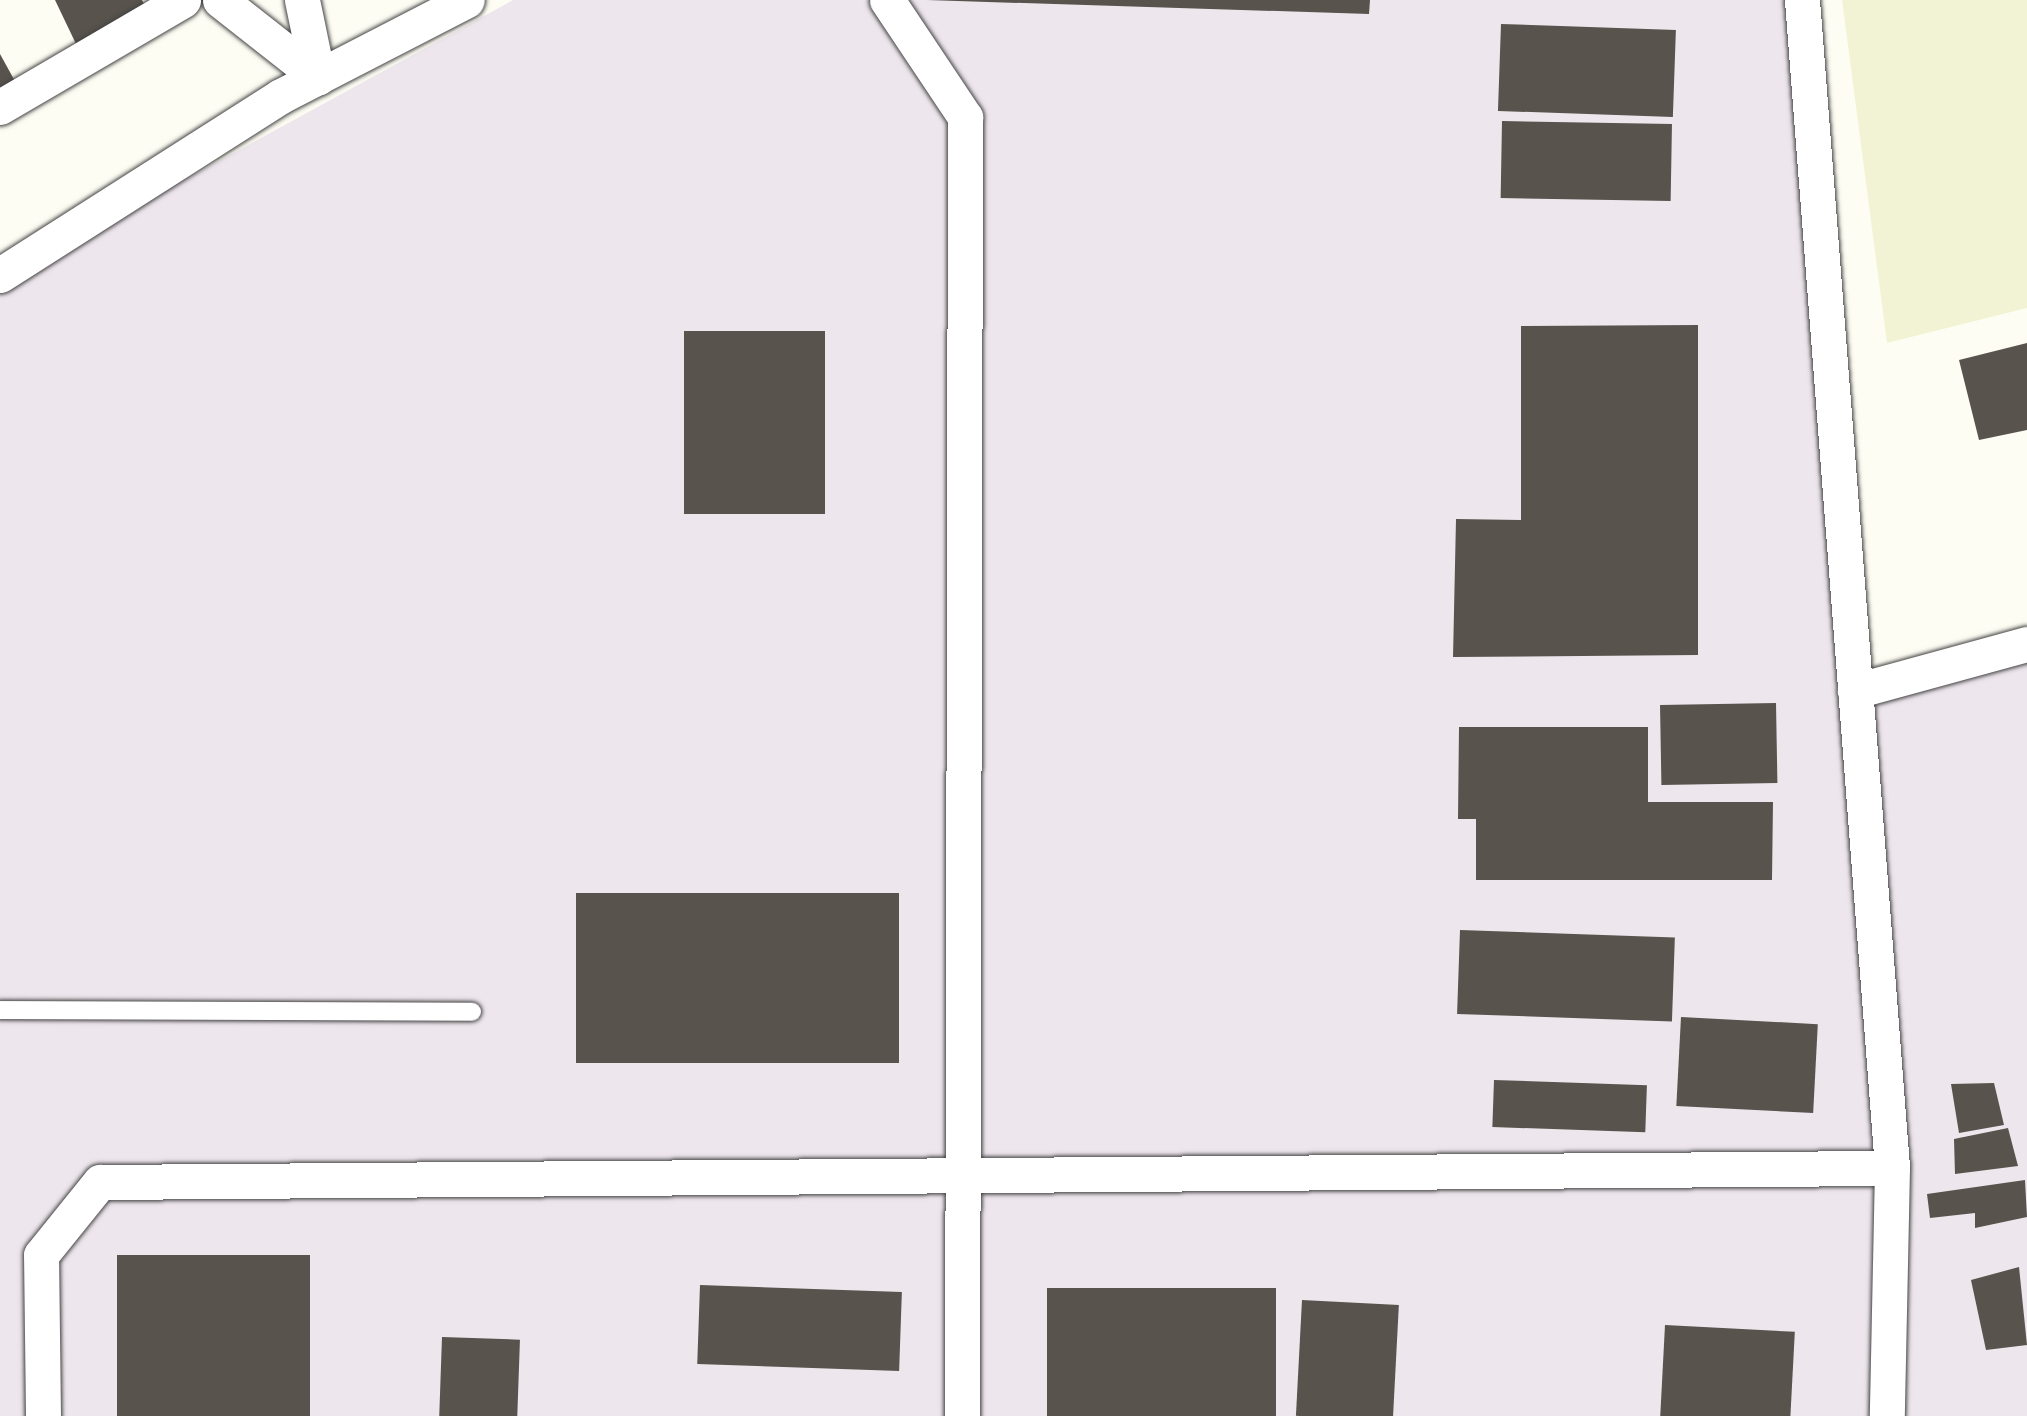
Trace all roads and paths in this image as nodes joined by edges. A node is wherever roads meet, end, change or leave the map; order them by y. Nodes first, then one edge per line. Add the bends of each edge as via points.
1 (183, 0) edge
2 (220, 0) edge
3 (302, 0) edge
4 (467, 0) edge
5 (887, 0) edge
6 (1802, 0) edge
7 (318, 77) junction
8 (0, 107) edge
9 (0, 275) edge
10 (2027, 645) edge
11 (1855, 691) junction
12 (0, 1010) edge
13 (472, 1012) dead end
14 (1892, 1168) junction
15 (963, 1176) junction
16 (43, 1416) edge
17 (962, 1416) edge
18 (1887, 1416) edge

1 - 8 street
2 - 7 street
3 - 7 street
4 - 7 street
5 - 15 street via 965,117
6 - 11 street
7 - 9 street
10 - 11 street
11 - 14 street
12 - 13 lane
14 - 15 street
14 - 18 street
15 - 16 street via 100,1182 41,1255
15 - 17 street

